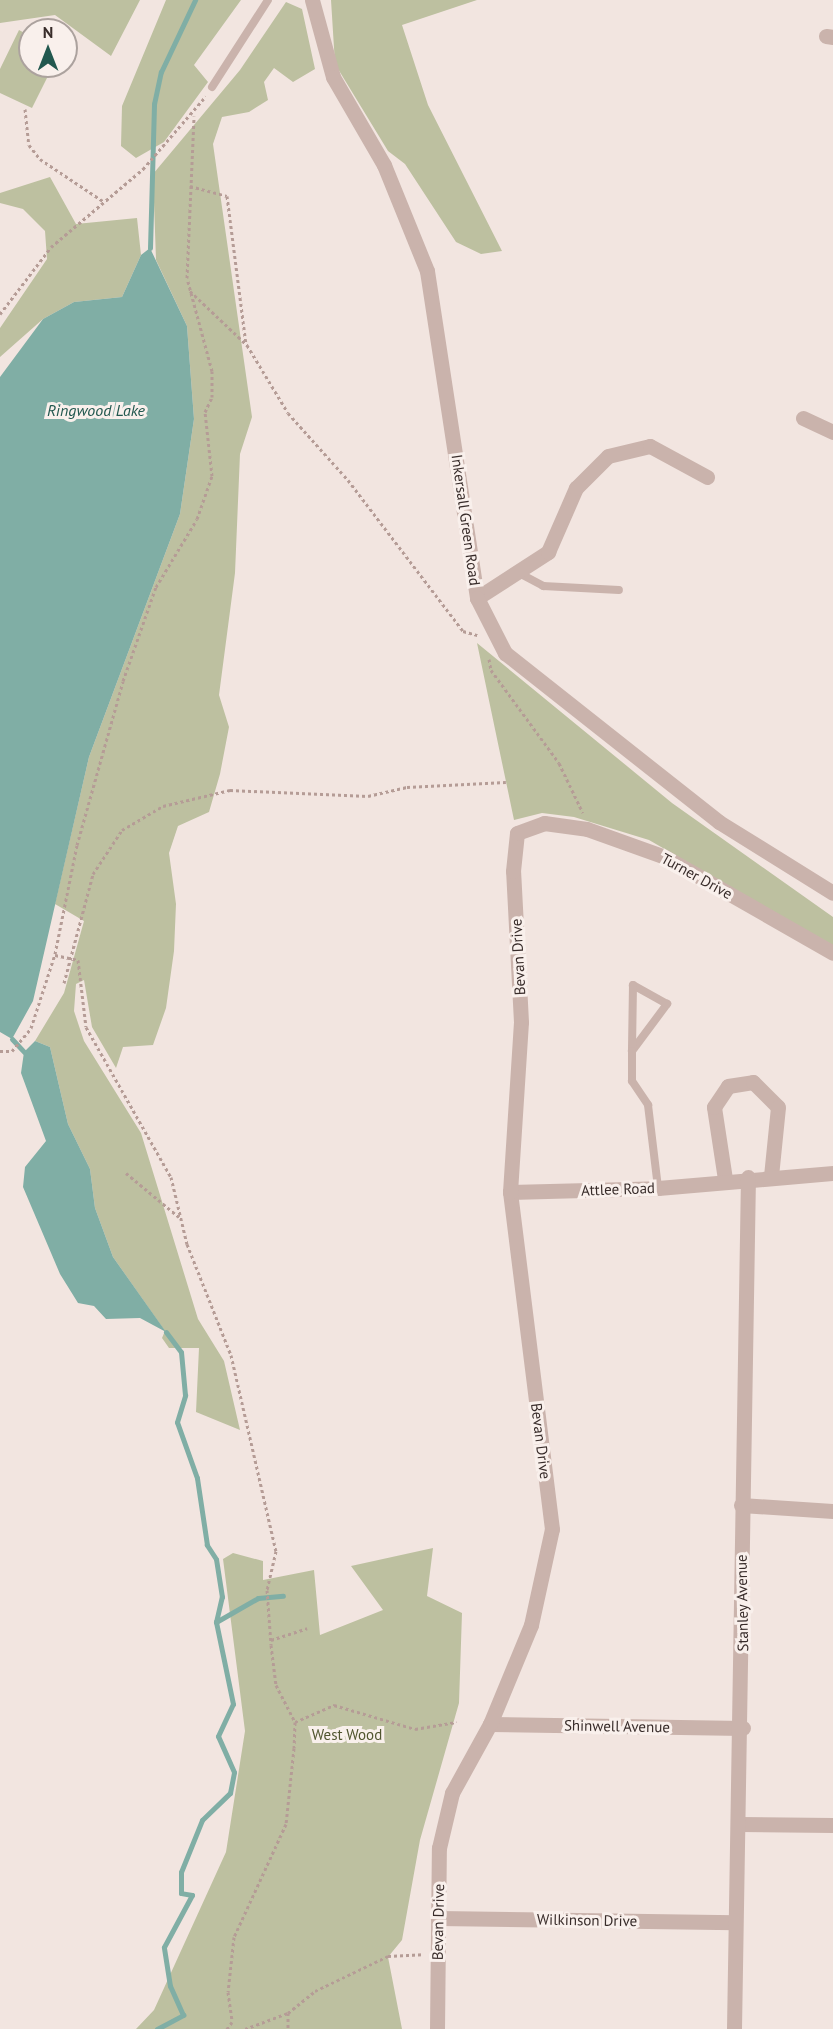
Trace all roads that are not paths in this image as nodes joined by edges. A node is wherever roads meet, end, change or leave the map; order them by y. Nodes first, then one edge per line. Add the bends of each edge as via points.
1 (268, 0) edge
2 (312, 0) edge
3 (212, 87) road end
4 (803, 418) dead end
5 (833, 432) edge
6 (707, 477) dead end
7 (517, 572) junction
8 (619, 590) dead end
9 (477, 598) junction
10 (517, 833) joint
11 (833, 893) edge
12 (833, 954) edge
13 (632, 1051) junction
14 (833, 1173) edge
15 (771, 1176) junction
16 (748, 1177) junction
17 (725, 1179) junction
18 (658, 1188) junction
19 (510, 1192) junction
20 (741, 1505) junction
21 (833, 1511) edge
22 (490, 1724) junction
23 (743, 1728) junction
24 (740, 1824) junction
25 (833, 1826) edge
26 (438, 1918) junction
27 (735, 1922) junction
28 (437, 2029) edge
29 (734, 2029) edge

1 - 3 lane
2 - 9 street, Inkersall Green Road via 333,77 384,165 427,271
4 - 5 street
6 - 7 street via 650,446 608,456 576,488 548,552
7 - 8 lane via 543,586
7 - 9 street
9 - 11 street, Inkersall Green Road via 492,636 505,653 719,822
10 - 12 street, Turner Drive via 544,823 587,829 665,857
10 - 19 street, Bevan Drive via 513,871 521,1022
13 - 13 lane via 633,1018 633,985 667,1004
13 - 18 lane via 632,1081 648,1105
14 - 15 street, Attlee Road
15 - 16 street, Attlee Road
15 - 17 street via 778,1107 753,1083 728,1086 714,1107
16 - 17 street, Attlee Road
16 - 20 street, Stanley Avenue
17 - 18 street, Attlee Road
18 - 19 street, Attlee Road
19 - 22 street, Bevan Drive via 552,1529 531,1625
20 - 21 street
20 - 23 street, Stanley Avenue
22 - 23 street, Shinwell Avenue
22 - 26 street, Bevan Drive via 452,1793 439,1848
23 - 24 street, Stanley Avenue
24 - 25 street
24 - 27 street, Stanley Avenue
26 - 27 street, Wilkinson Drive
26 - 28 street, Bevan Drive
27 - 29 street, Stanley Avenue

